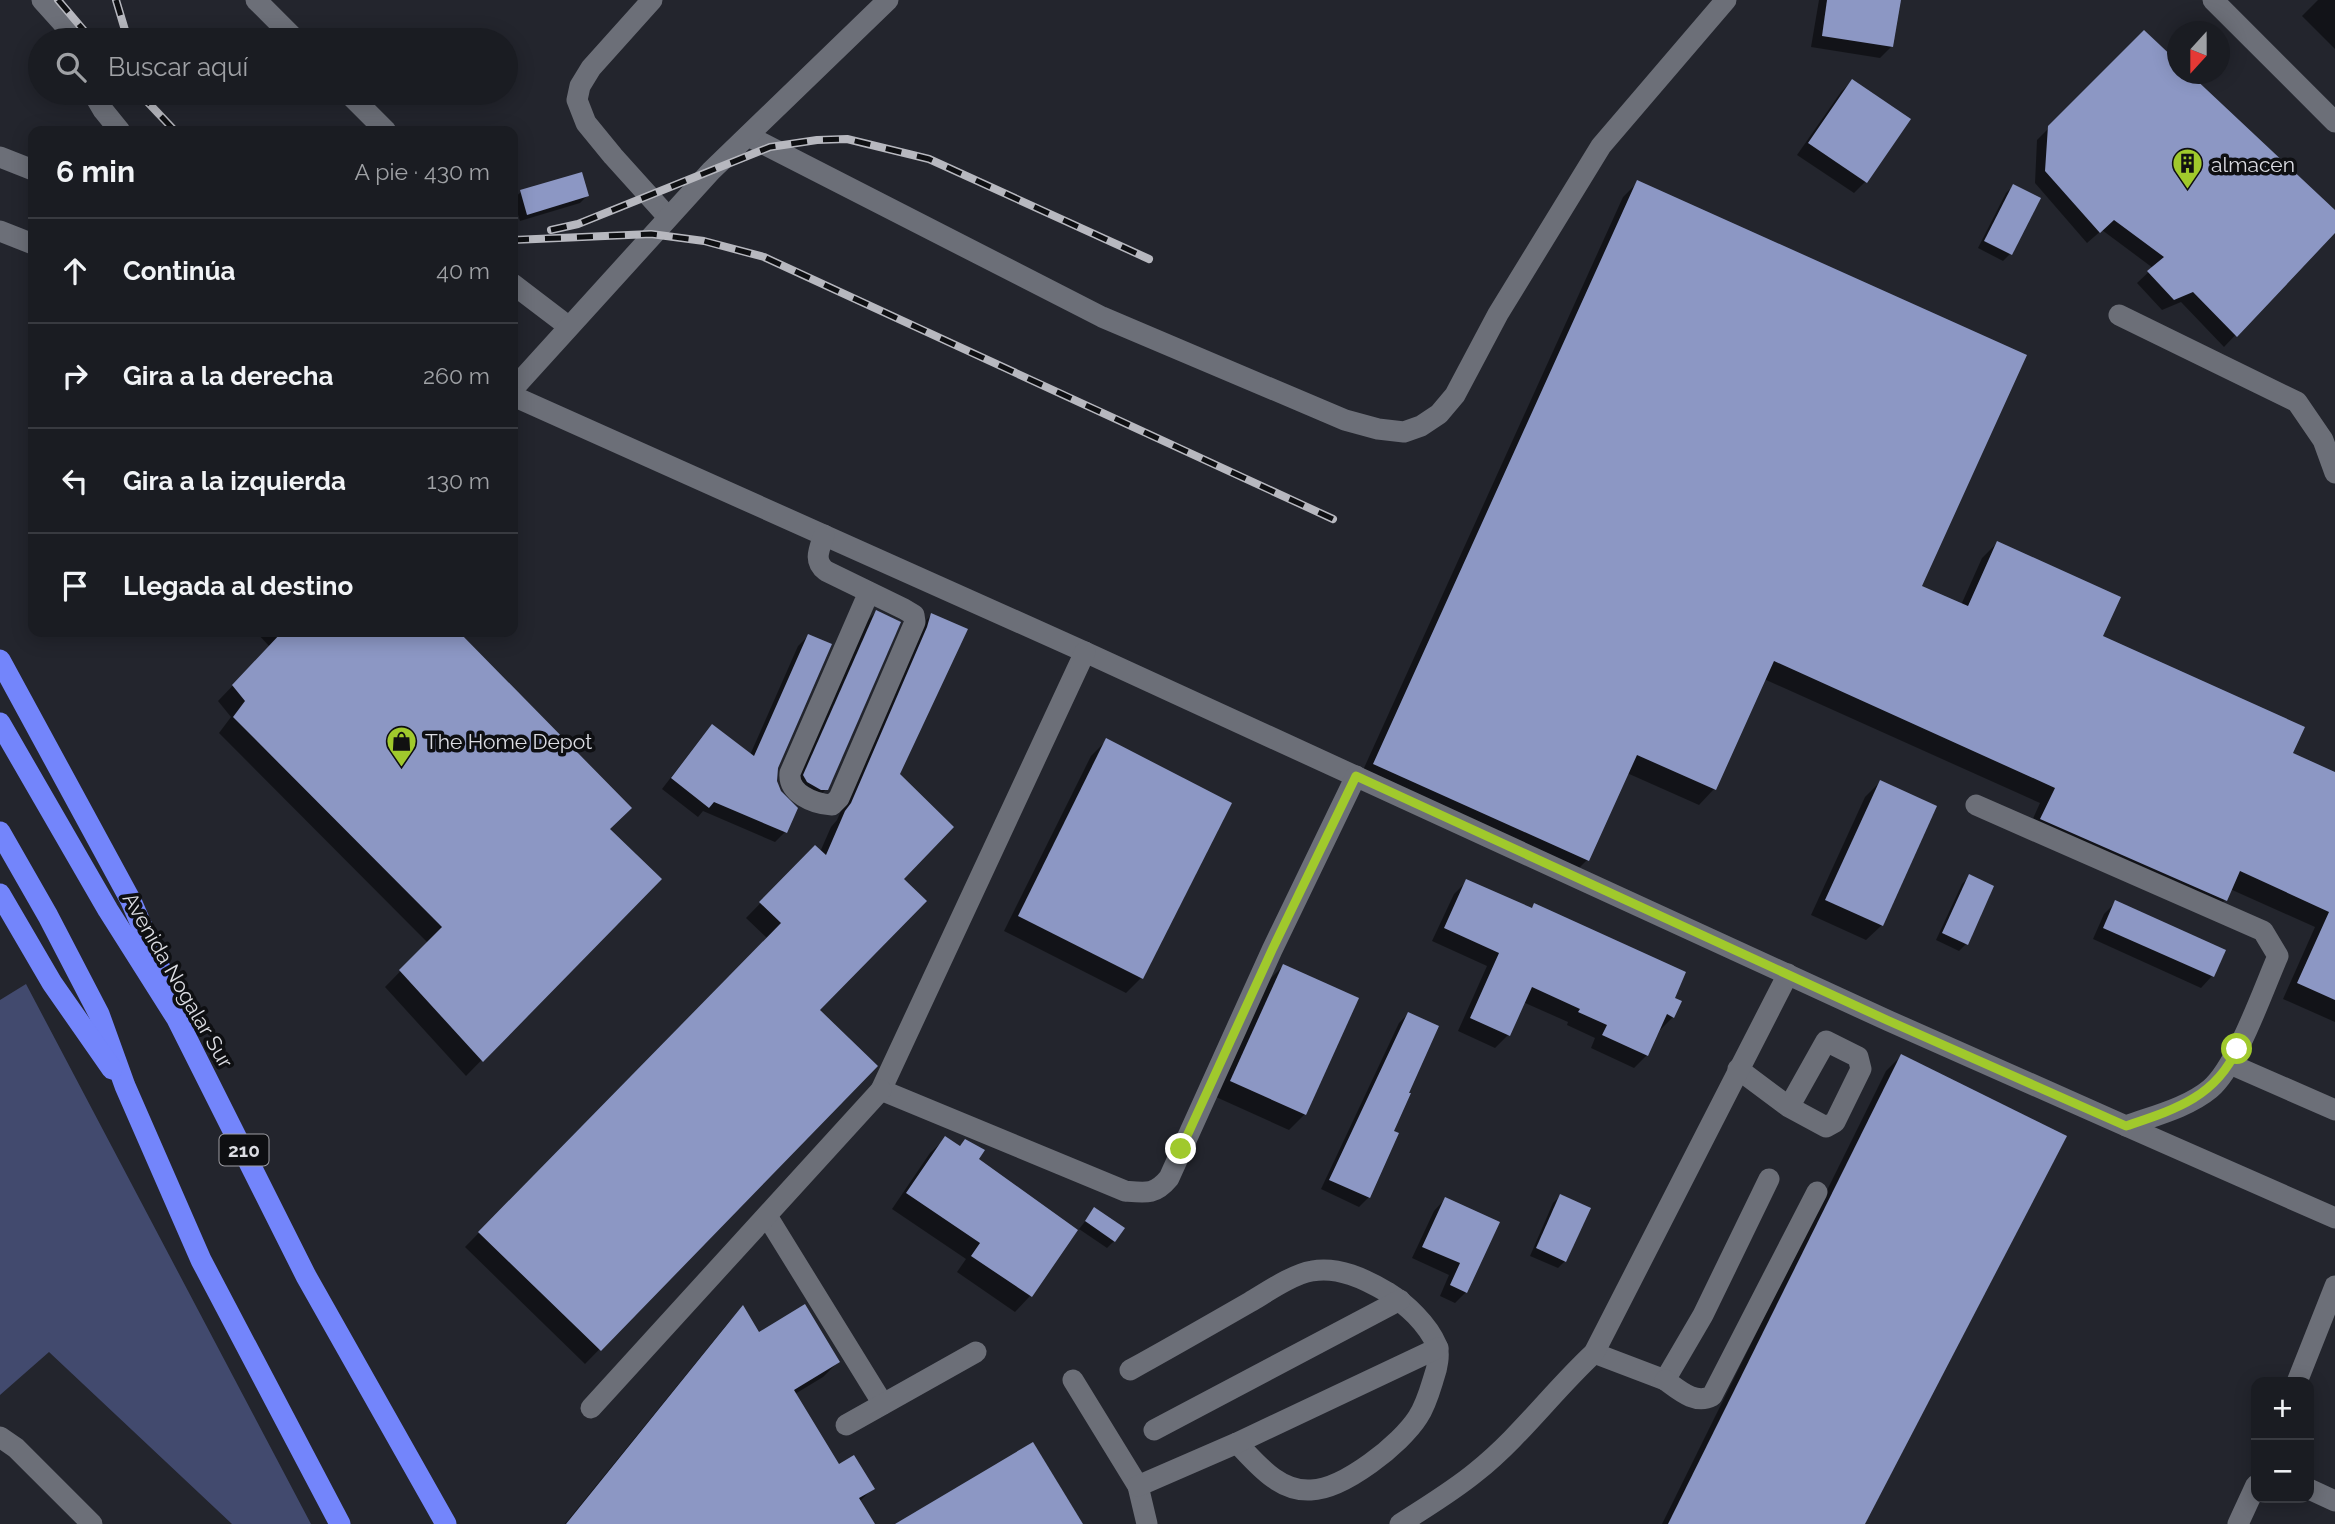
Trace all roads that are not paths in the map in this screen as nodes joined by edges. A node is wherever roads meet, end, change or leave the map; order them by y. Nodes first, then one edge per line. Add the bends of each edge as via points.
1 (42, 0) edge
2 (256, 0) edge
3 (652, 0) edge
4 (888, 0) edge
5 (1726, 0) edge
6 (2213, 0) edge
7 (67, 28) edge
8 (284, 28) edge
9 (100, 105) edge
10 (360, 105) edge
11 (2335, 122) edge
12 (116, 126) edge
13 (381, 126) edge
14 (748, 135) junction
15 (0, 157) edge
16 (28, 168) edge
17 (668, 217) junction
18 (0, 231) edge
19 (28, 242) edge
20 (518, 288) edge
21 (2119, 315) dead end
22 (569, 326) junction
23 (518, 383) edge
24 (518, 398) edge
25 (2335, 473) edge
26 (824, 535) junction
27 (869, 592) junction
28 (1085, 652) junction
29 (0, 660) edge
30 (0, 723) edge
31 (1356, 776) junction
32 (1976, 804) dead end
33 (0, 832) edge
34 (0, 894) edge
35 (1788, 974) junction
36 (177, 1019) junction
37 (2230, 1064) junction
38 (1738, 1069) junction
39 (125, 1086) junction
40 (881, 1090) junction
41 (1789, 1107) dead end
42 (2335, 1110) edge
43 (2126, 1126) junction
44 (1769, 1179) dead end
45 (1816, 1192) dead end
46 (766, 1216) junction
47 (2335, 1219) edge
48 (2335, 1286) edge
49 (1400, 1300) junction
50 (1438, 1348) junction
51 (976, 1352) dead end
52 (1594, 1353) junction
53 (1130, 1370) dead end
54 (2299, 1377) edge
55 (1073, 1380) dead end
56 (1665, 1380) junction
57 (883, 1404) junction
58 (591, 1408) dead end
59 (846, 1425) dead end
60 (1154, 1430) dead end
61 (0, 1437) edge
62 (1237, 1443) junction
63 (1138, 1486) junction
64 (2314, 1491) edge
65 (2251, 1496) edge
66 (2335, 1501) edge
67 (92, 1524) edge
68 (340, 1524) edge
69 (446, 1524) edge
70 (1147, 1524) edge
71 (1401, 1524) edge
72 (2238, 1524) edge

1 - 7 street
2 - 8 street
3 - 17 street via 591,68 578,100 586,122
4 - 14 street
5 - 14 street via 1601,146 1498,314 1455,395 1439,414 1404,432 1345,420 1102,317
6 - 11 street
9 - 12 street
10 - 13 street
14 - 17 street
15 - 16 street
17 - 22 street
18 - 19 street
20 - 22 street
21 - 25 street via 2297,402 2323,440
22 - 23 street
24 - 26 street
26 - 27 street via 819,565
26 - 28 street
27 - 27 street via 914,615 915,622 839,798 832,805 824,804 795,791 790,773
28 - 31 street
28 - 40 street
29 - 36 highway via 131,901 164,976
30 - 36 highway, Avenida Nogalar Sur / 210
31 - 35 street
31 - 40 street via 1160,1190 1125,1191
32 - 37 street via 2263,932 2278,956
33 - 39 highway via 99,1014
34 - 39 highway via 79,1025
35 - 38 street
35 - 43 street
36 - 69 highway, Avenida Nogalar Sur / 210 via 306,1276
37 - 42 street
37 - 43 street via 2210,1089 2181,1106
38 - 41 street
38 - 52 street
39 - 68 highway via 201,1260
40 - 46 street
43 - 47 street
44 - 56 street via 1703,1315
45 - 56 street via 1712,1396 1694,1399
46 - 57 street
46 - 58 street
48 - 54 street
49 - 50 street
49 - 53 street via 1341,1271 1311,1271
49 - 60 street
50 - 62 street
50 - 62 street via 1436,1371 1419,1416 1379,1457 1331,1485 1310,1490 1276,1480
51 - 57 street
52 - 56 street
52 - 71 street via 1477,1472
55 - 63 street
57 - 59 street
61 - 67 street
62 - 63 street
63 - 70 street
64 - 66 street
65 - 72 street

